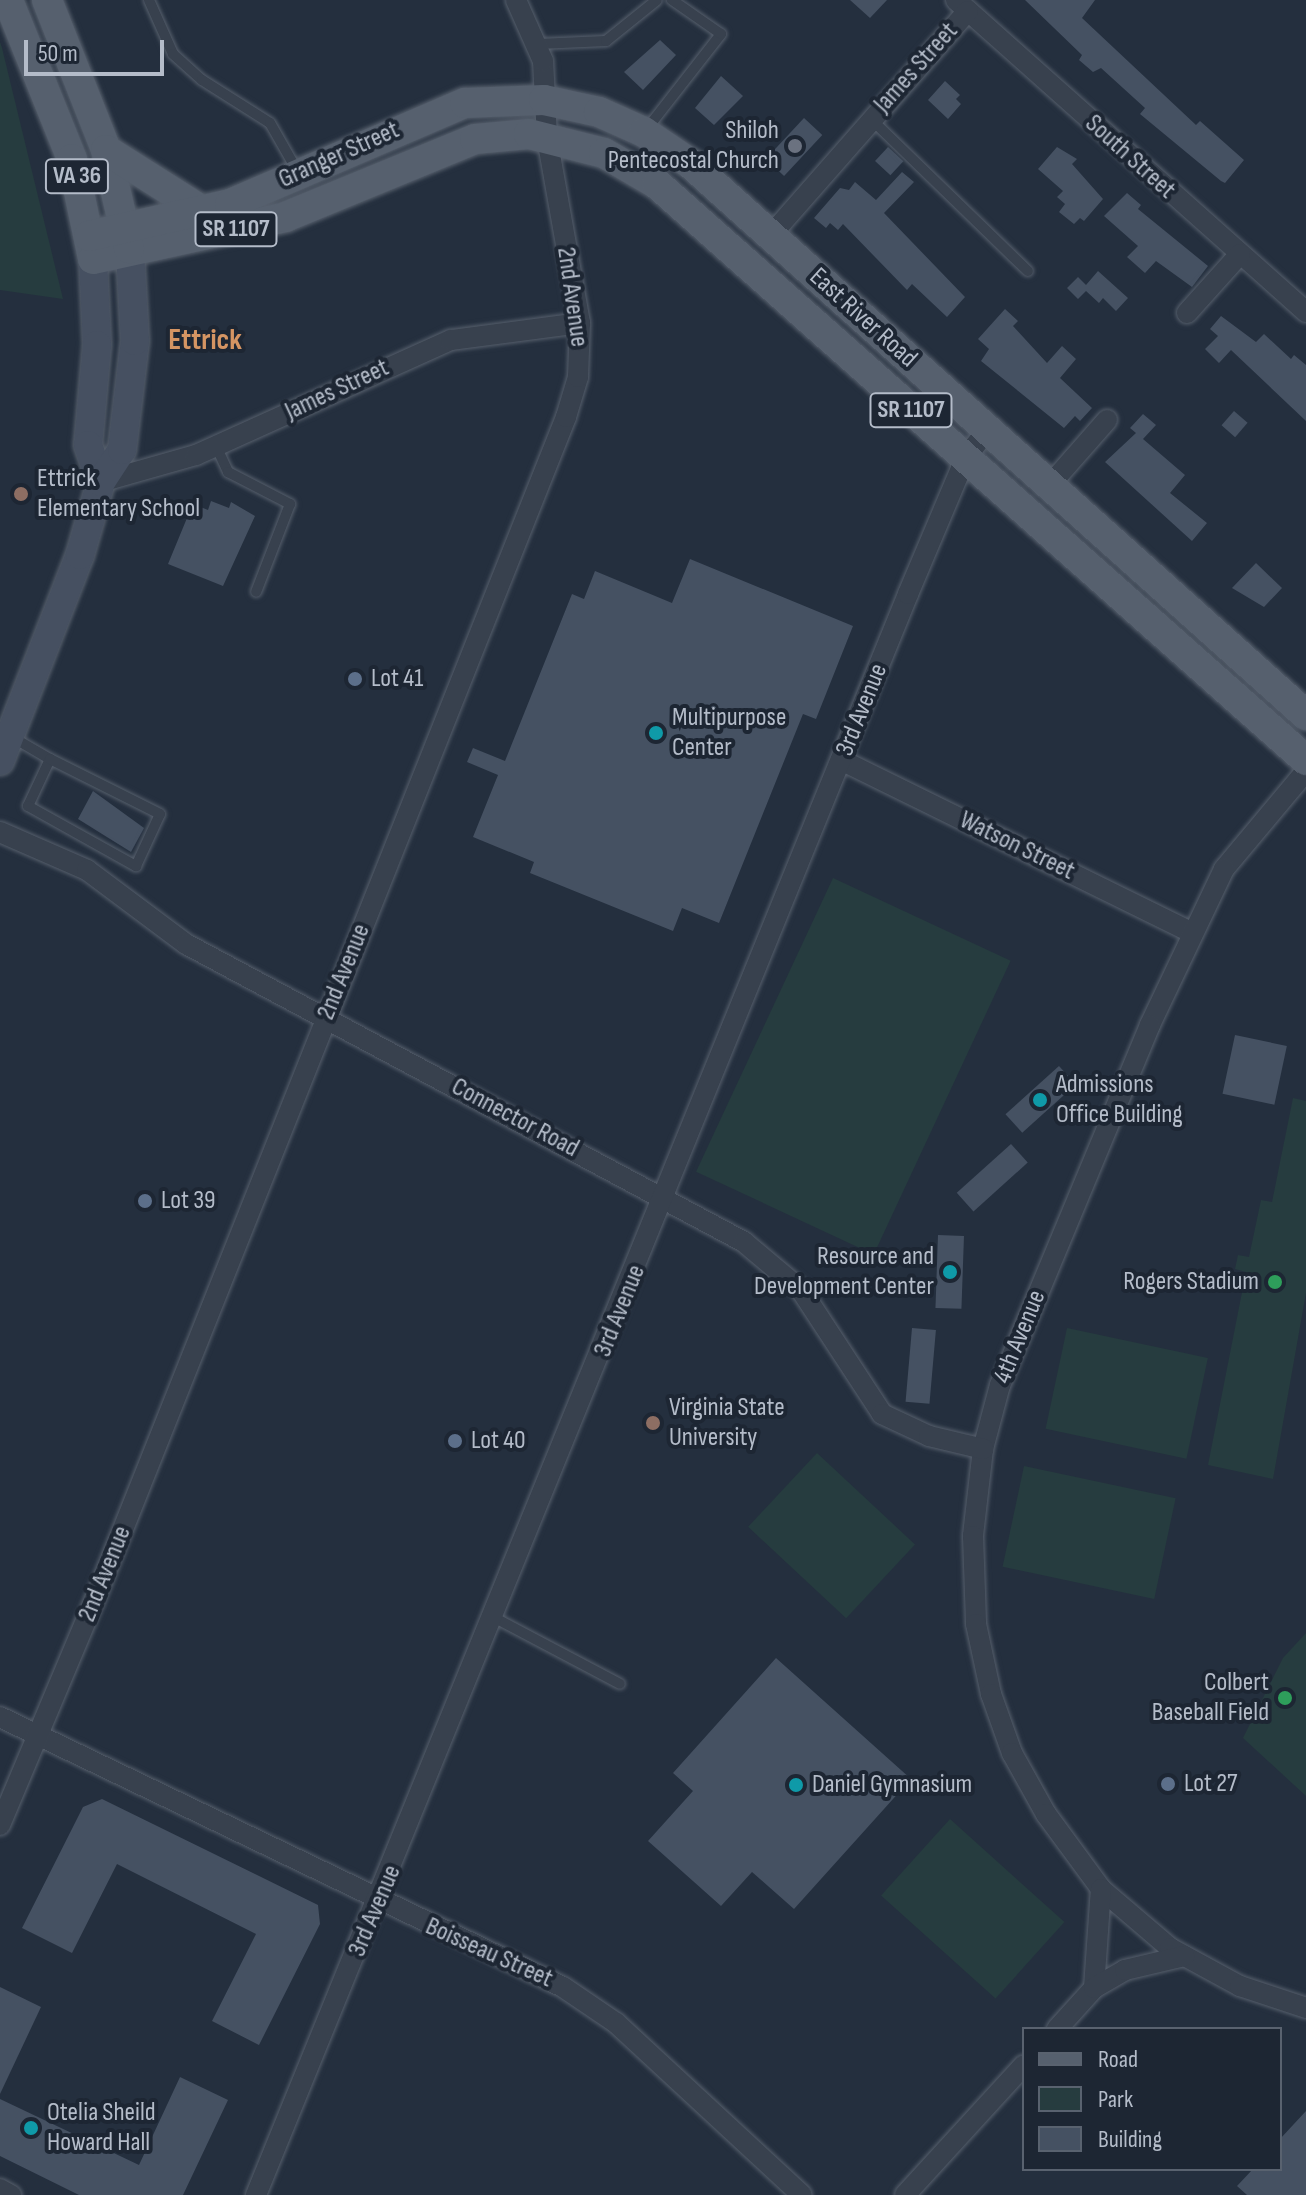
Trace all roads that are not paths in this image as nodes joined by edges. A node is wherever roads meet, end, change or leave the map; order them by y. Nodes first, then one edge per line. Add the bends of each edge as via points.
1 (8, 0) edge
2 (47, 0) edge
3 (149, 0) edge
4 (516, 0) edge
5 (657, 0) edge
6 (672, 0) edge
7 (962, 5) edge
8 (538, 44) junction
9 (544, 100) junction
10 (870, 118) junction
11 (644, 132) junction
12 (547, 137) junction
13 (106, 150) junction
14 (299, 174) junction
15 (204, 212) junction
16 (771, 235) junction
17 (128, 240) junction
18 (91, 247) junction
19 (1240, 254) junction
20 (1028, 271) dead end
21 (1306, 312) edge
22 (1187, 313) dead end
23 (580, 323) junction
24 (1107, 420) dead end
25 (987, 430) junction
26 (216, 446) junction
27 (965, 459) junction
28 (101, 482) junction
29 (1049, 486) junction
30 (256, 592) dead end
31 (1306, 715) edge
32 (5, 748) edge
33 (50, 759) junction
34 (841, 760) junction
35 (1306, 760) edge
36 (1306, 771) edge
37 (0, 832) edge
38 (1193, 933) junction
39 (326, 1018) junction
40 (666, 1199) junction
41 (983, 1449) junction
42 (495, 1618) junction
43 (620, 1684) dead end
44 (0, 1717) edge
45 (40, 1737) junction
46 (0, 1825) edge
47 (1101, 1889) junction
48 (379, 1903) junction
49 (1184, 1956) junction
50 (1094, 1988) junction
51 (1306, 2008) edge
52 (1059, 2027) edge
53 (1022, 2067) edge
54 (0, 2189) edge
55 (11, 2195) edge
56 (256, 2195) edge
57 (802, 2195) edge
58 (905, 2195) edge

1 - 18 main road, VA 36 via 72,159
2 - 13 main road, VA 36
3 - 14 lane via 173,54 202,80 270,123
4 - 8 street
5 - 8 lane via 606,41
6 - 11 lane via 721,34
7 - 10 street, James Street
7 - 19 street, South Street
8 - 9 street
9 - 11 main road, East River Road / SR 1107 via 599,112
9 - 12 street, 2nd Avenue
9 - 14 main road, Granger Street / SR 1107 via 493,99 433,113
10 - 16 street, James Street
10 - 20 lane
11 - 16 main road, East River Road / SR 1107 via 691,164
12 - 17 main road, Granger Street / SR 1107 via 475,139 285,217
12 - 23 street, 2nd Avenue
12 - 27 main road, East River Road / SR 1107 via 604,153 657,184
13 - 15 main road
13 - 17 main road, VA 36
14 - 15 main road, Granger Street / SR 1107
15 - 17 main road, Granger Street / SR 1107
16 - 25 main road, East River Road / SR 1107
17 - 18 main road, Granger Street
17 - 28 main road, VA 36 via 132,391 122,450
18 - 28 main road, VA 36 via 97,345 88,445
19 - 21 street, South Street
19 - 22 street
23 - 26 street, James Street via 451,340
23 - 39 street, 2nd Avenue via 578,377 566,417
24 - 29 street
25 - 27 street, 3rd Avenue
25 - 29 main road, East River Road / SR 1107
26 - 28 street, James Street via 158,469
26 - 30 lane via 228,472 290,504
27 - 34 street, 3rd Avenue
27 - 35 main road, East River Road / SR 1107
28 - 32 main road, VA 36 via 80,555
29 - 31 main road, East River Road / SR 1107
32 - 33 lane
33 - 33 lane via 28,806 136,866 160,814
34 - 38 street, Watson Street
34 - 40 street, 3rd Avenue
36 - 38 street, 4th Avenue via 1235,851
37 - 39 street, Connector Road via 87,870 175,937
38 - 41 street, 4th Avenue via 1016,1342
39 - 40 street, Connector Road
39 - 45 street, 2nd Avenue
40 - 41 street, Connector Road via 744,1242 784,1272 815,1309 882,1414 929,1436
40 - 42 street, 3rd Avenue
41 - 47 street, 4th Avenue via 973,1574 976,1624 991,1694 1027,1783
42 - 43 lane
42 - 48 street, 3rd Avenue
44 - 45 street, Boisseau Street
45 - 46 street, 2nd Avenue
45 - 48 street, Boisseau Street
47 - 49 street, 4th Avenue
47 - 50 street
48 - 56 street, 3rd Avenue
48 - 57 street, Boisseau Street via 563,1987 616,2023
49 - 50 street via 1125,1970
49 - 51 street, 4th Avenue via 1240,1986
50 - 52 street
53 - 58 street
54 - 55 street

